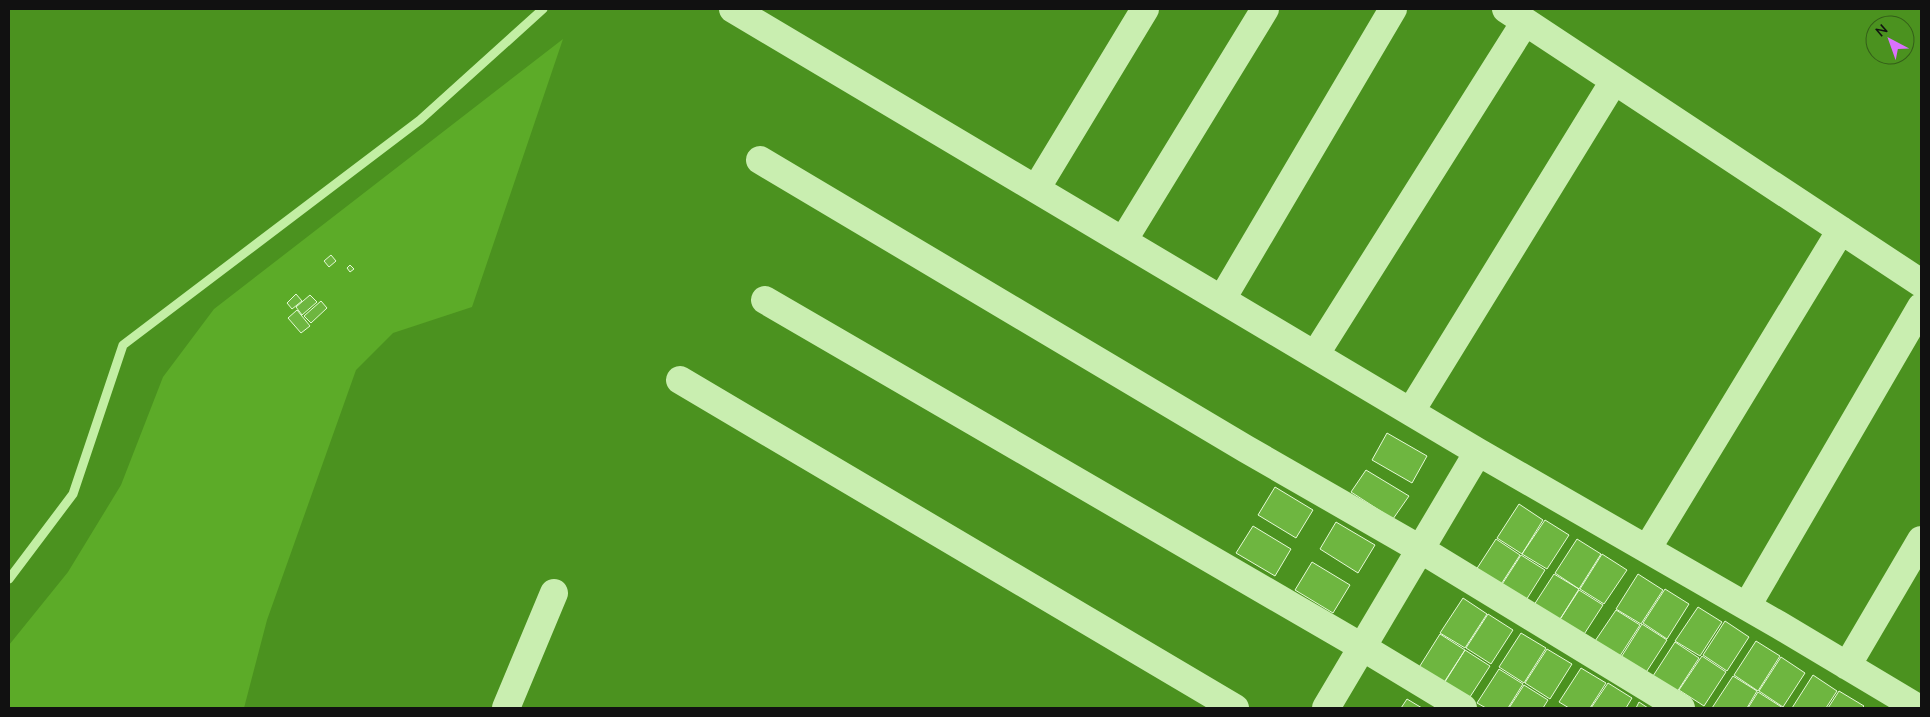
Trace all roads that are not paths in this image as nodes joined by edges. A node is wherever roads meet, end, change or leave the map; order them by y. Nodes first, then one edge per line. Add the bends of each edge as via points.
1 (732, 9) edge
2 (1145, 9) edge
3 (1265, 9) edge
4 (1393, 9) edge
5 (1516, 15) edge
6 (1614, 80) junction
7 (760, 160) dead end
8 (1036, 189) junction
9 (1840, 230) junction
10 (1123, 241) junction
11 (1921, 284) edge
12 (1222, 299) junction
13 (764, 300) dead end
14 (1921, 307) edge
15 (1315, 355) junction
16 (680, 380) dead end
17 (1411, 411) junction
18 (1478, 452) junction
19 (1921, 540) edge
20 (1420, 549) junction
21 (1647, 549) junction
22 (554, 593) dead end
23 (1747, 606) junction
24 (1362, 647) junction
25 (1847, 666) junction
26 (506, 708) edge
27 (1236, 708) edge
28 (1326, 708) edge
29 (1463, 708) edge
30 (1681, 708) edge
31 (1918, 708) edge

1 - 8 street
2 - 8 street
3 - 10 street
4 - 12 street
5 - 6 street
5 - 15 street
6 - 9 street
6 - 17 street
7 - 20 street
8 - 10 street
9 - 11 street
9 - 21 street
10 - 12 street
12 - 15 street
13 - 24 street
14 - 23 street
15 - 17 street
16 - 27 street
17 - 18 street
18 - 20 street
18 - 21 street
19 - 25 street
20 - 24 street
20 - 30 street
21 - 23 street
22 - 26 street
23 - 25 street
24 - 28 street
24 - 29 street
25 - 31 street

